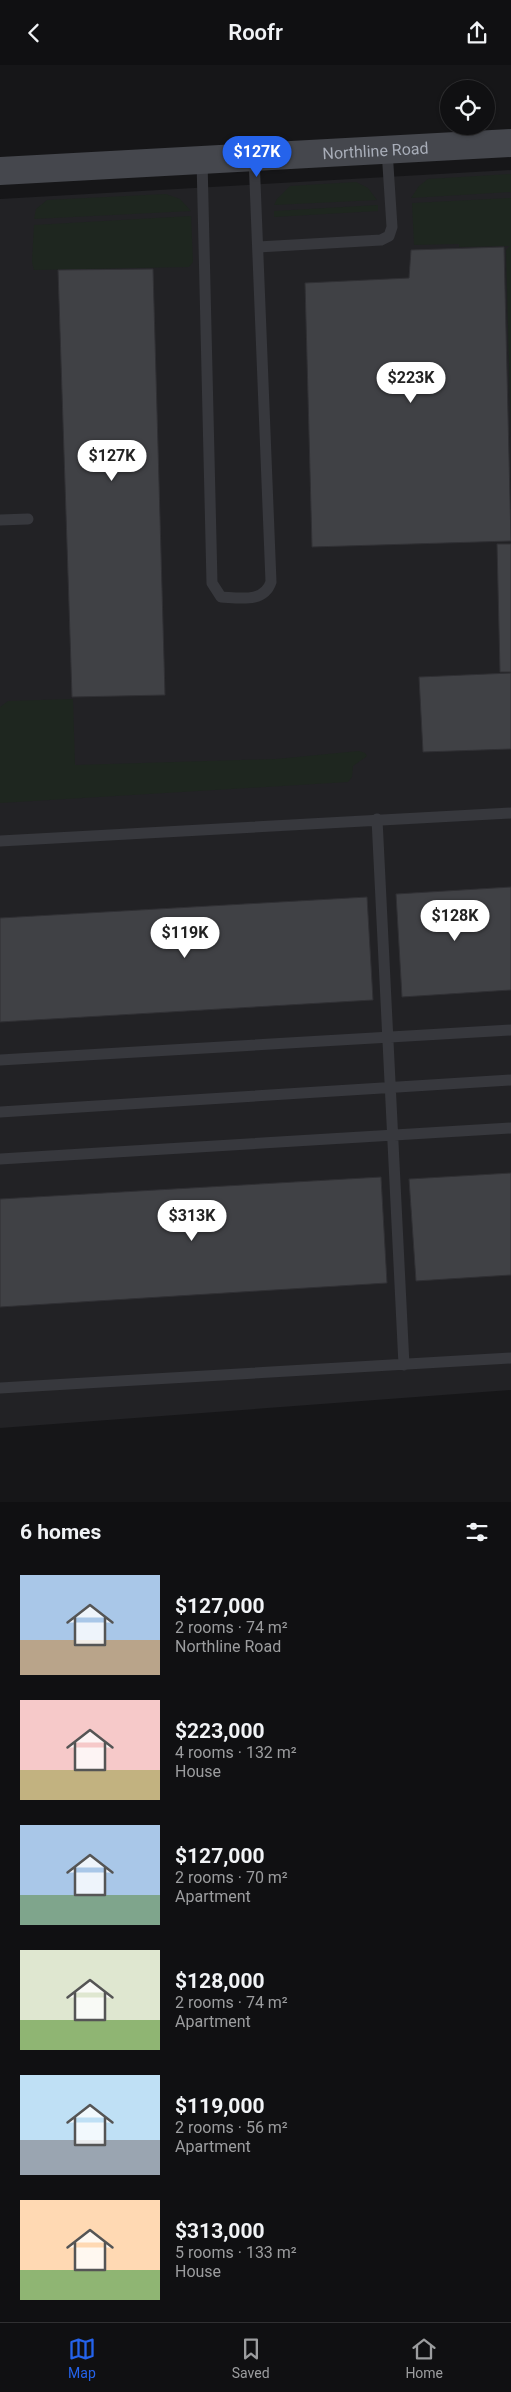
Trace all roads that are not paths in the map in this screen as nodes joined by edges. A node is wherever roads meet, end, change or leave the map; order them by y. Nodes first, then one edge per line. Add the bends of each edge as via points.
1 (511, 143) edge
2 (387, 150) junction
3 (254, 157) junction
4 (202, 160) junction
5 (0, 171) edge
6 (258, 247) junction
7 (0, 519) edge
8 (28, 519) dead end
9 (511, 813) edge
10 (376, 819) junction
11 (0, 841) edge
12 (511, 1030) edge
13 (388, 1038) junction
14 (0, 1060) edge
15 (511, 1081) edge
16 (390, 1088) junction
17 (0, 1112) edge
18 (511, 1128) edge
19 (393, 1135) junction
20 (0, 1159) edge
21 (511, 1358) edge
22 (404, 1365) junction
23 (0, 1388) edge

1 - 2 main road, Northline Road
2 - 3 main road, Northline Road
2 - 6 lane via 392,227 389,236 381,241
3 - 4 main road, Northline Road
3 - 6 lane
4 - 5 main road, Northline Road
4 - 6 lane via 212,583 221,597 261,597 269,590 271,582
7 - 8 lane
9 - 10 lane
10 - 11 lane
10 - 13 lane
12 - 13 lane
13 - 14 lane
13 - 16 lane
15 - 16 lane
16 - 17 lane
16 - 19 lane
18 - 19 lane
19 - 20 lane
19 - 22 lane
21 - 22 lane
22 - 23 lane

